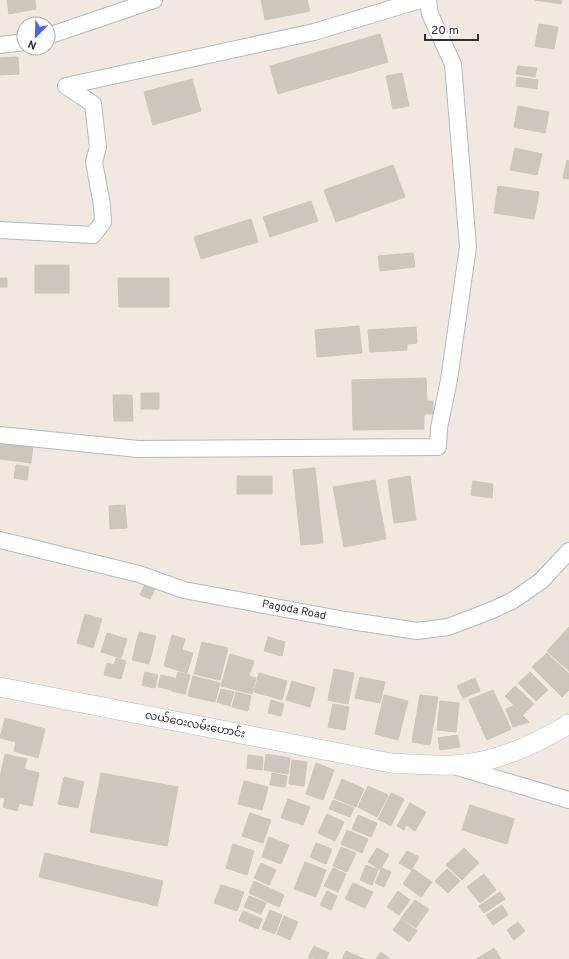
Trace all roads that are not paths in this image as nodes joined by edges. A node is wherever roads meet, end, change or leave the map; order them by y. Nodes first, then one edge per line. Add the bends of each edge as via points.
1 (154, 0) edge
2 (420, 0) edge
3 (428, 0) edge
4 (56, 33) edge
5 (16, 43) edge
6 (0, 45) edge
7 (0, 230) edge
8 (0, 435) edge
9 (0, 540) edge
10 (569, 551) edge
11 (0, 687) edge
12 (569, 724) edge
13 (452, 766) junction
14 (569, 800) edge

1 - 4 street
2 - 7 street via 314,32 66,86 93,104 98,147 94,162 103,222 93,235
3 - 8 street via 430,14 453,64 468,247 438,447 138,449
5 - 6 street
9 - 10 street, Pagoda Road via 139,574 184,590 417,631 448,627 512,600 541,581
11 - 13 street, လယ်ဝေးလမ်းဟောင်း via 391,763
12 - 13 street, လယ်ဝေးလမ်းဟောင်း via 540,742 494,759
13 - 14 street

